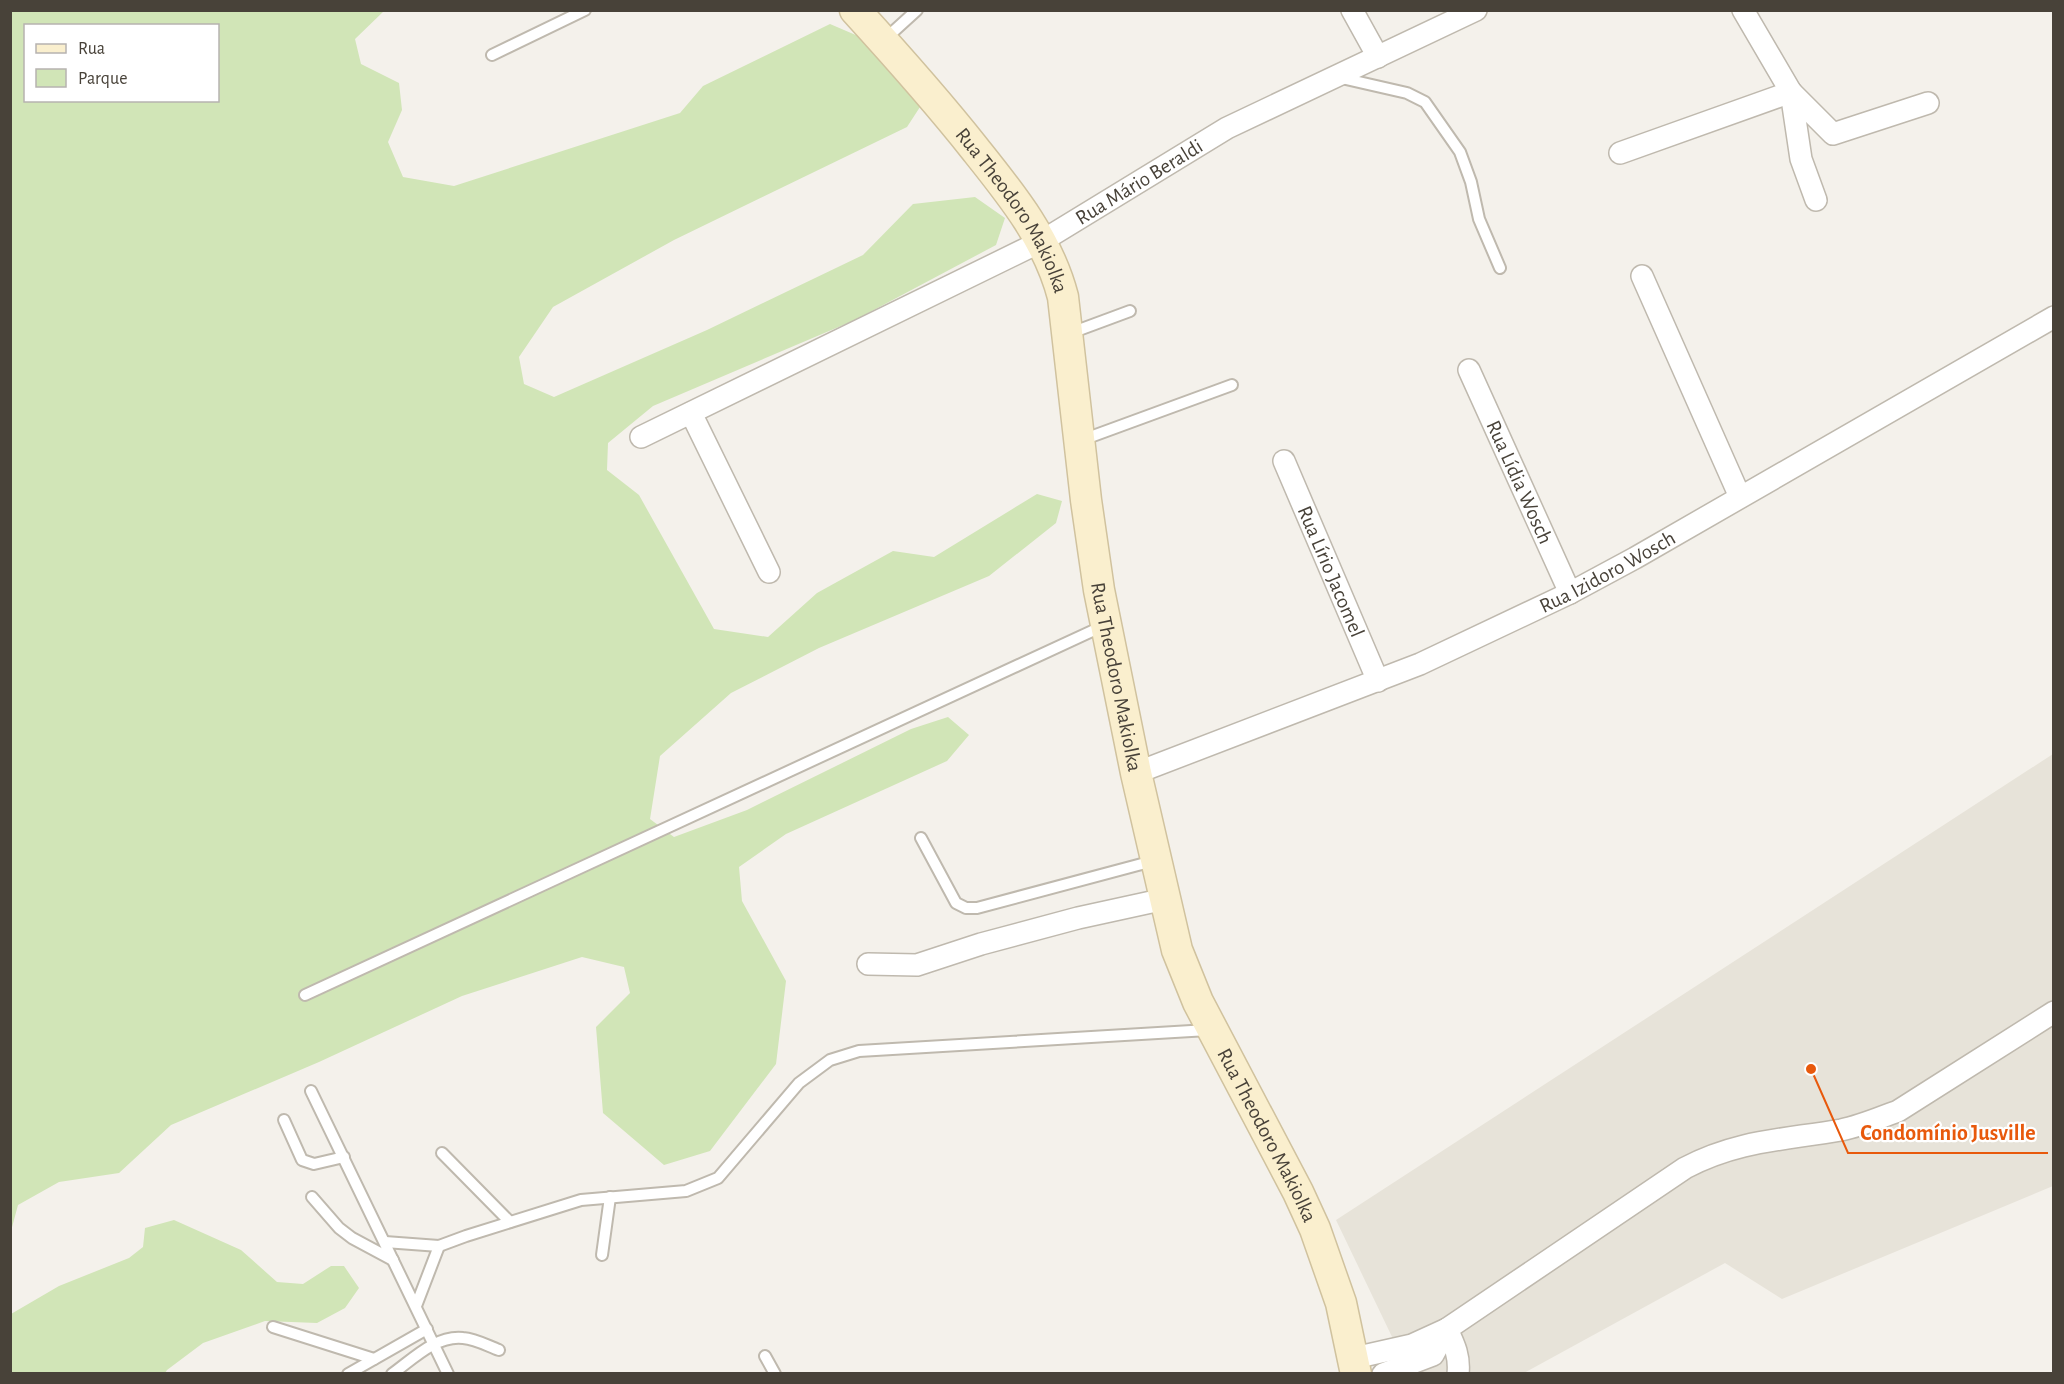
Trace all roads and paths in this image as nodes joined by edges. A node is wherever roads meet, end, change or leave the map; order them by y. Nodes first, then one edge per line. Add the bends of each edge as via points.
1 (585, 10) edge
2 (855, 10) edge
3 (917, 10) edge
4 (1352, 10) edge
5 (1476, 10) edge
6 (1743, 10) edge
7 (883, 41) junction
8 (492, 55) dead end
9 (1378, 57) junction
10 (1336, 77) junction
11 (1791, 92) junction
12 (1928, 103) dead end
13 (1620, 153) dead end
14 (1816, 200) dead end
15 (1042, 241) junction
16 (1500, 268) dead end
17 (1642, 276) dead end
18 (1130, 311) dead end
19 (2054, 317) edge
20 (1068, 334) junction
21 (1469, 370) dead end
22 (1232, 385) dead end
23 (691, 413) junction
24 (641, 437) dead end
25 (1079, 441) junction
26 (1284, 461) dead end
27 (1740, 497) junction
28 (769, 572) dead end
29 (1570, 593) junction
30 (1106, 624) junction
31 (1378, 681) junction
32 (1136, 773) junction
33 (921, 838) dead end
34 (1156, 860) junction
35 (1165, 899) junction
36 (868, 964) dead end
37 (305, 995) dead end
38 (2054, 1012) edge
39 (1212, 1029) junction
40 (311, 1090) dead end
41 (284, 1120) dead end
42 (442, 1153) dead end
43 (344, 1157) junction
44 (312, 1197) dead end
45 (610, 1197) junction
46 (510, 1222) junction
47 (385, 1242) junction
48 (439, 1246) junction
49 (602, 1255) dead end
50 (394, 1260) junction
51 (416, 1306) junction
52 (273, 1327) dead end
53 (427, 1329) junction
54 (1447, 1329) junction
55 (434, 1343) junction
56 (500, 1350) dead end
57 (765, 1356) dead end
58 (374, 1359) junction
59 (1355, 1366) edge
60 (348, 1374) edge
61 (392, 1374) edge
62 (448, 1374) edge
63 (775, 1374) edge
64 (1383, 1374) edge
65 (1458, 1374) edge

1 - 8 lane
2 - 7 main road, Rua Theodoro Makiolka
3 - 7 lane
4 - 9 street
5 - 9 street, Rua Mário Beraldi
6 - 11 street
7 - 15 main road, Rua Theodoro Makiolka via 946,112
9 - 10 street, Rua Mário Beraldi
10 - 15 street, Rua Mário Beraldi via 1197,145
10 - 16 lane via 1407,93 1425,102 1460,152 1472,182 1479,219
11 - 12 street via 1833,134
11 - 13 street
11 - 14 street via 1801,159
15 - 20 main road, Rua Theodoro Makiolka via 1064,297
15 - 23 street, Rua Mário Beraldi
17 - 27 street
18 - 20 lane
19 - 27 street, Rua Izidoro Wosch
20 - 25 main road, Rua Theodoro Makiolka
21 - 29 street, Rua Lídia Wosch
22 - 25 lane
23 - 24 street, Rua Mário Beraldi
23 - 28 street
25 - 30 main road, Rua Theodoro Makiolka
26 - 31 street, Rua Lírio Jacomel
27 - 29 street, Rua Izidoro Wosch
29 - 31 street, Rua Izidoro Wosch
30 - 32 main road, Rua Theodoro Makiolka
30 - 37 lane
31 - 32 street, Rua Izidoro Wosch
32 - 34 main road, Rua Theodoro Makiolka
33 - 34 lane via 956,903 966,908
34 - 35 main road, Rua Theodoro Makiolka
35 - 36 street via 1078,918 917,965
35 - 39 main road, Rua Theodoro Makiolka via 1186,975
38 - 54 street via 1898,1111 1843,1129 1732,1148 1685,1168
39 - 45 lane via 859,1051 830,1060 799,1083 717,1178 686,1191
39 - 59 main road, Rua Theodoro Makiolka via 1315,1229 1341,1303
40 - 43 lane
41 - 43 lane via 302,1160 314,1164
42 - 46 lane
43 - 47 lane
44 - 50 lane via 352,1238
45 - 46 lane via 581,1200
45 - 49 lane
46 - 48 lane
47 - 48 lane
47 - 50 lane
48 - 51 lane
50 - 51 lane
51 - 53 lane
52 - 58 lane
53 - 55 lane
53 - 58 lane
54 - 59 street
54 - 64 street via 1433,1355
54 - 65 street via 1457,1349
55 - 56 lane via 464,1338
55 - 61 lane
55 - 62 lane
57 - 63 lane
58 - 60 lane

